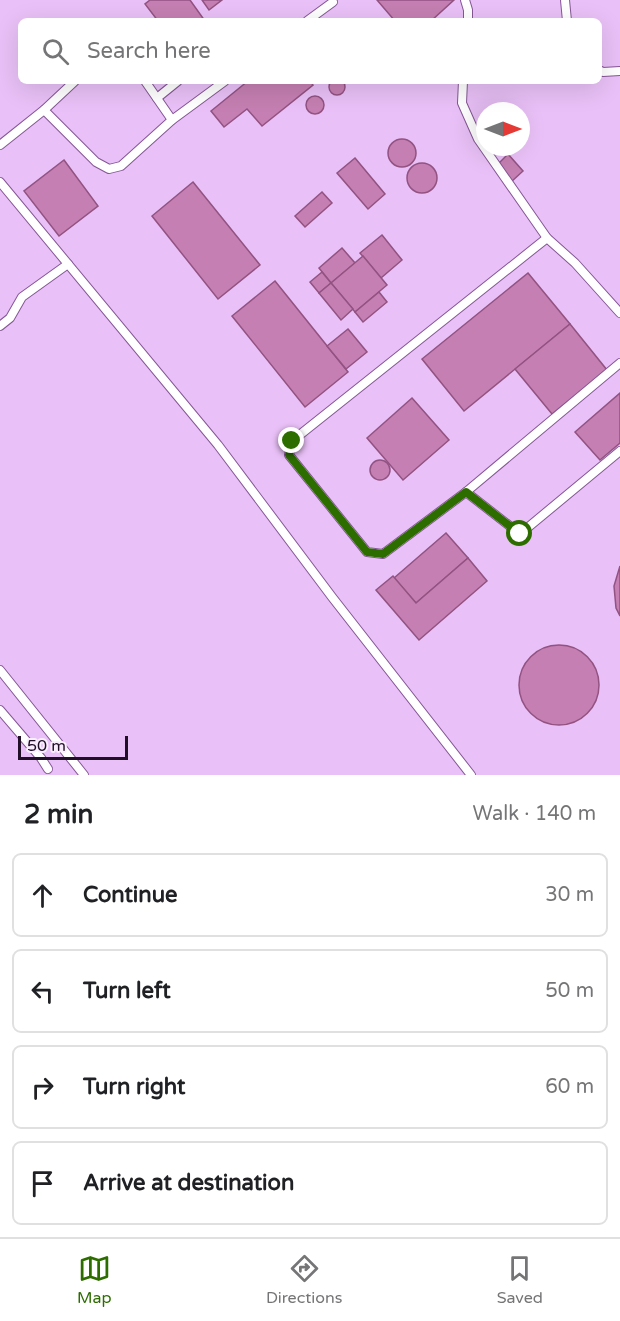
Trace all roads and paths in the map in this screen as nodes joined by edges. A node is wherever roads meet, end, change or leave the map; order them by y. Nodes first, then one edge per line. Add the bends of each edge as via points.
1 (465, 0) edge
2 (565, 0) edge
3 (333, 2) dead end
4 (311, 18) edge
5 (468, 18) edge
6 (567, 18) edge
7 (620, 71) edge
8 (602, 72) edge
9 (72, 84) edge
10 (147, 84) edge
11 (174, 84) edge
12 (221, 84) edge
13 (462, 84) edge
14 (157, 98) junction
15 (44, 110) junction
16 (172, 120) junction
17 (0, 145) edge
18 (0, 182) edge
19 (547, 238) junction
20 (68, 264) junction
21 (620, 313) edge
22 (0, 326) edge
23 (620, 363) edge
24 (620, 451) edge
25 (466, 492) junction
26 (0, 670) edge
27 (0, 710) edge
28 (48, 769) dead end
29 (84, 775) edge
30 (471, 775) edge

1 - 5 lane
2 - 6 lane
3 - 4 lane
7 - 8 lane
9 - 15 lane
10 - 14 lane
11 - 14 lane
12 - 16 lane
13 - 19 lane via 462,103 477,139
14 - 16 lane
15 - 16 lane via 96,162 109,169 121,166
15 - 17 lane
18 - 20 lane
19 - 21 lane
19 - 25 lane via 292,441 289,455 367,552 383,554
20 - 22 lane via 22,297
20 - 30 lane via 218,445
23 - 25 lane
24 - 25 lane via 520,534
26 - 29 lane
27 - 28 lane

